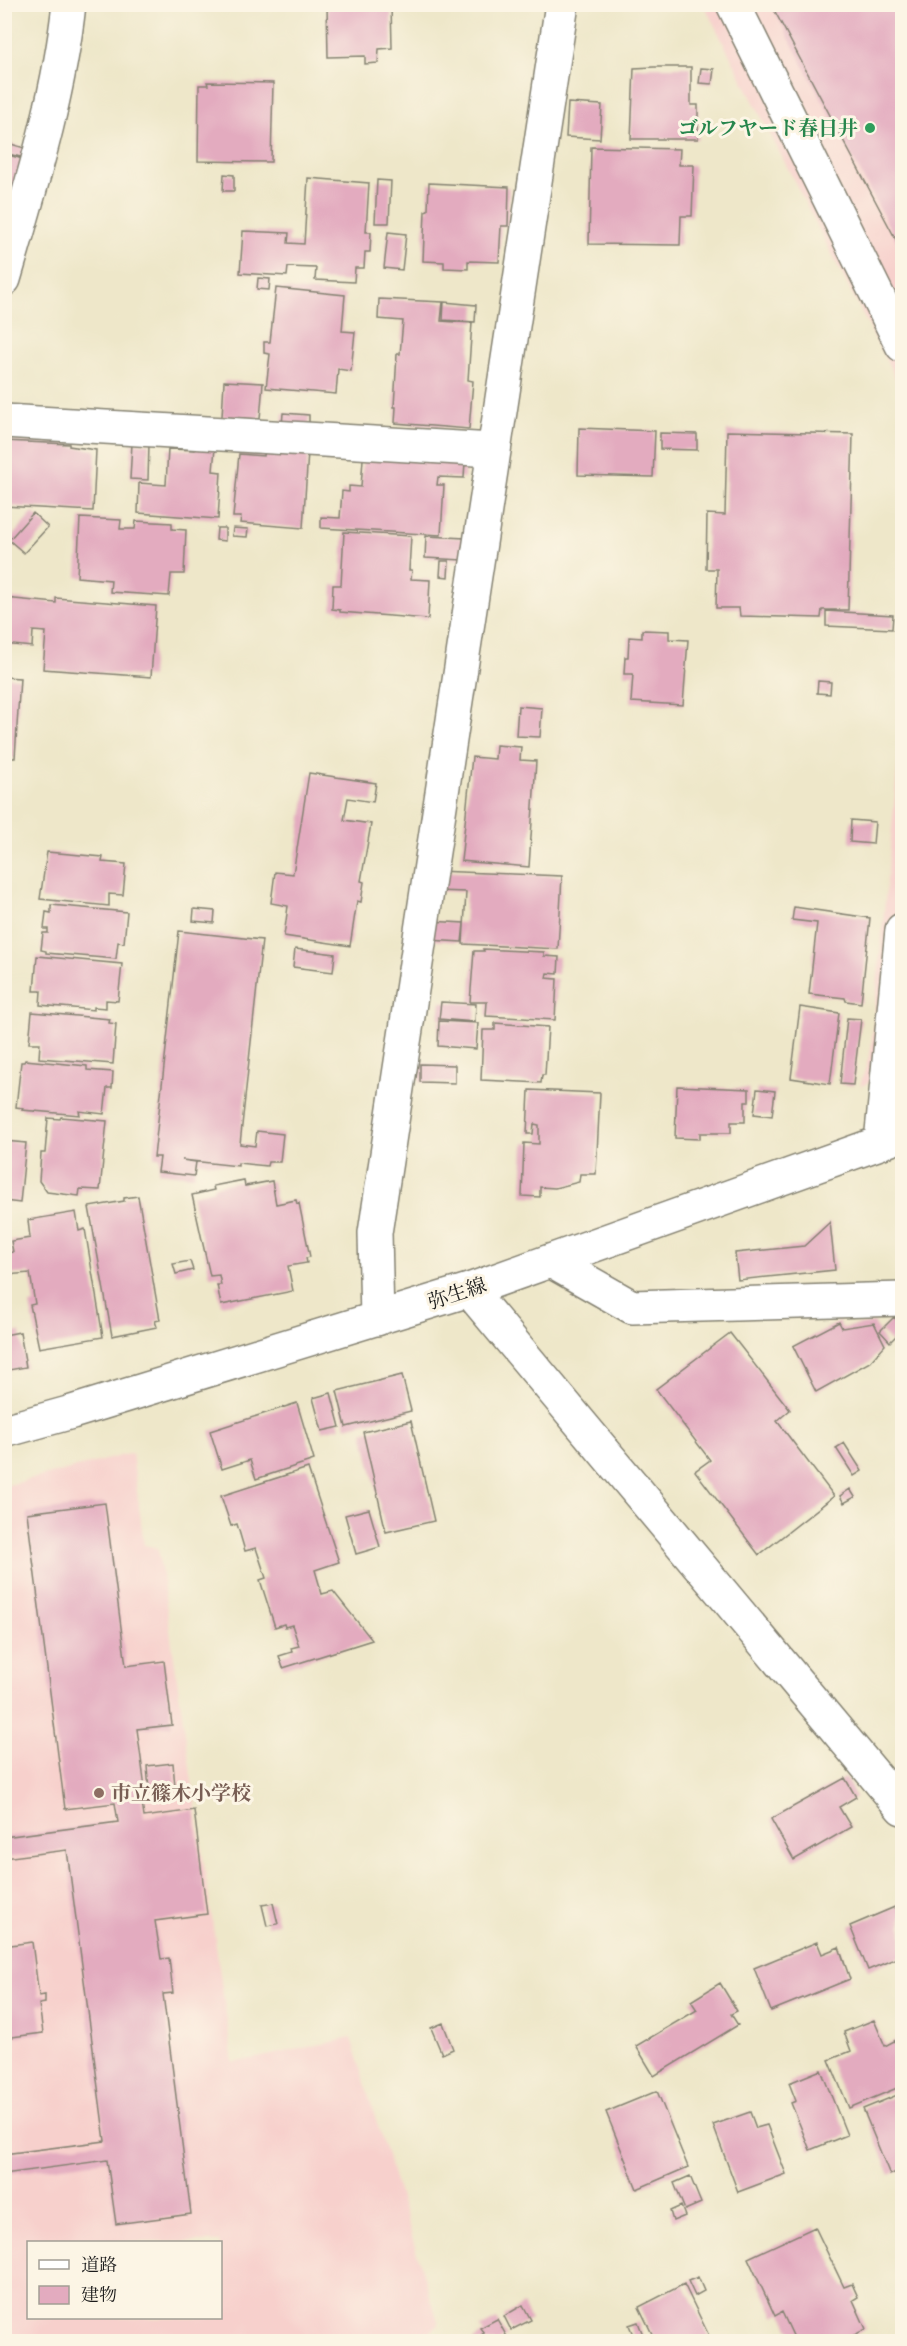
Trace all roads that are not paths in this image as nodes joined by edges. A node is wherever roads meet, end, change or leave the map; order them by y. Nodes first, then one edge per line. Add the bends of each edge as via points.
1 (69, 4) edge
2 (562, 4) edge
3 (733, 4) edge
4 (4, 279) edge
5 (903, 345) edge
6 (4, 421) edge
7 (493, 450) junction
8 (903, 930) edge
9 (892, 1138) edge
10 (551, 1261) junction
11 (469, 1290) junction
12 (903, 1299) edge
13 (376, 1319) junction
14 (4, 1431) edge
15 (903, 1808) edge

1 - 4 street via 39,158
2 - 7 street
3 - 5 street
6 - 7 street
7 - 13 street via 375,1233
8 - 9 street
9 - 10 street, 弥生線
10 - 11 street, 弥生線
10 - 12 street via 632,1307
11 - 13 street, 弥生線
11 - 15 street
13 - 14 street, 弥生線

